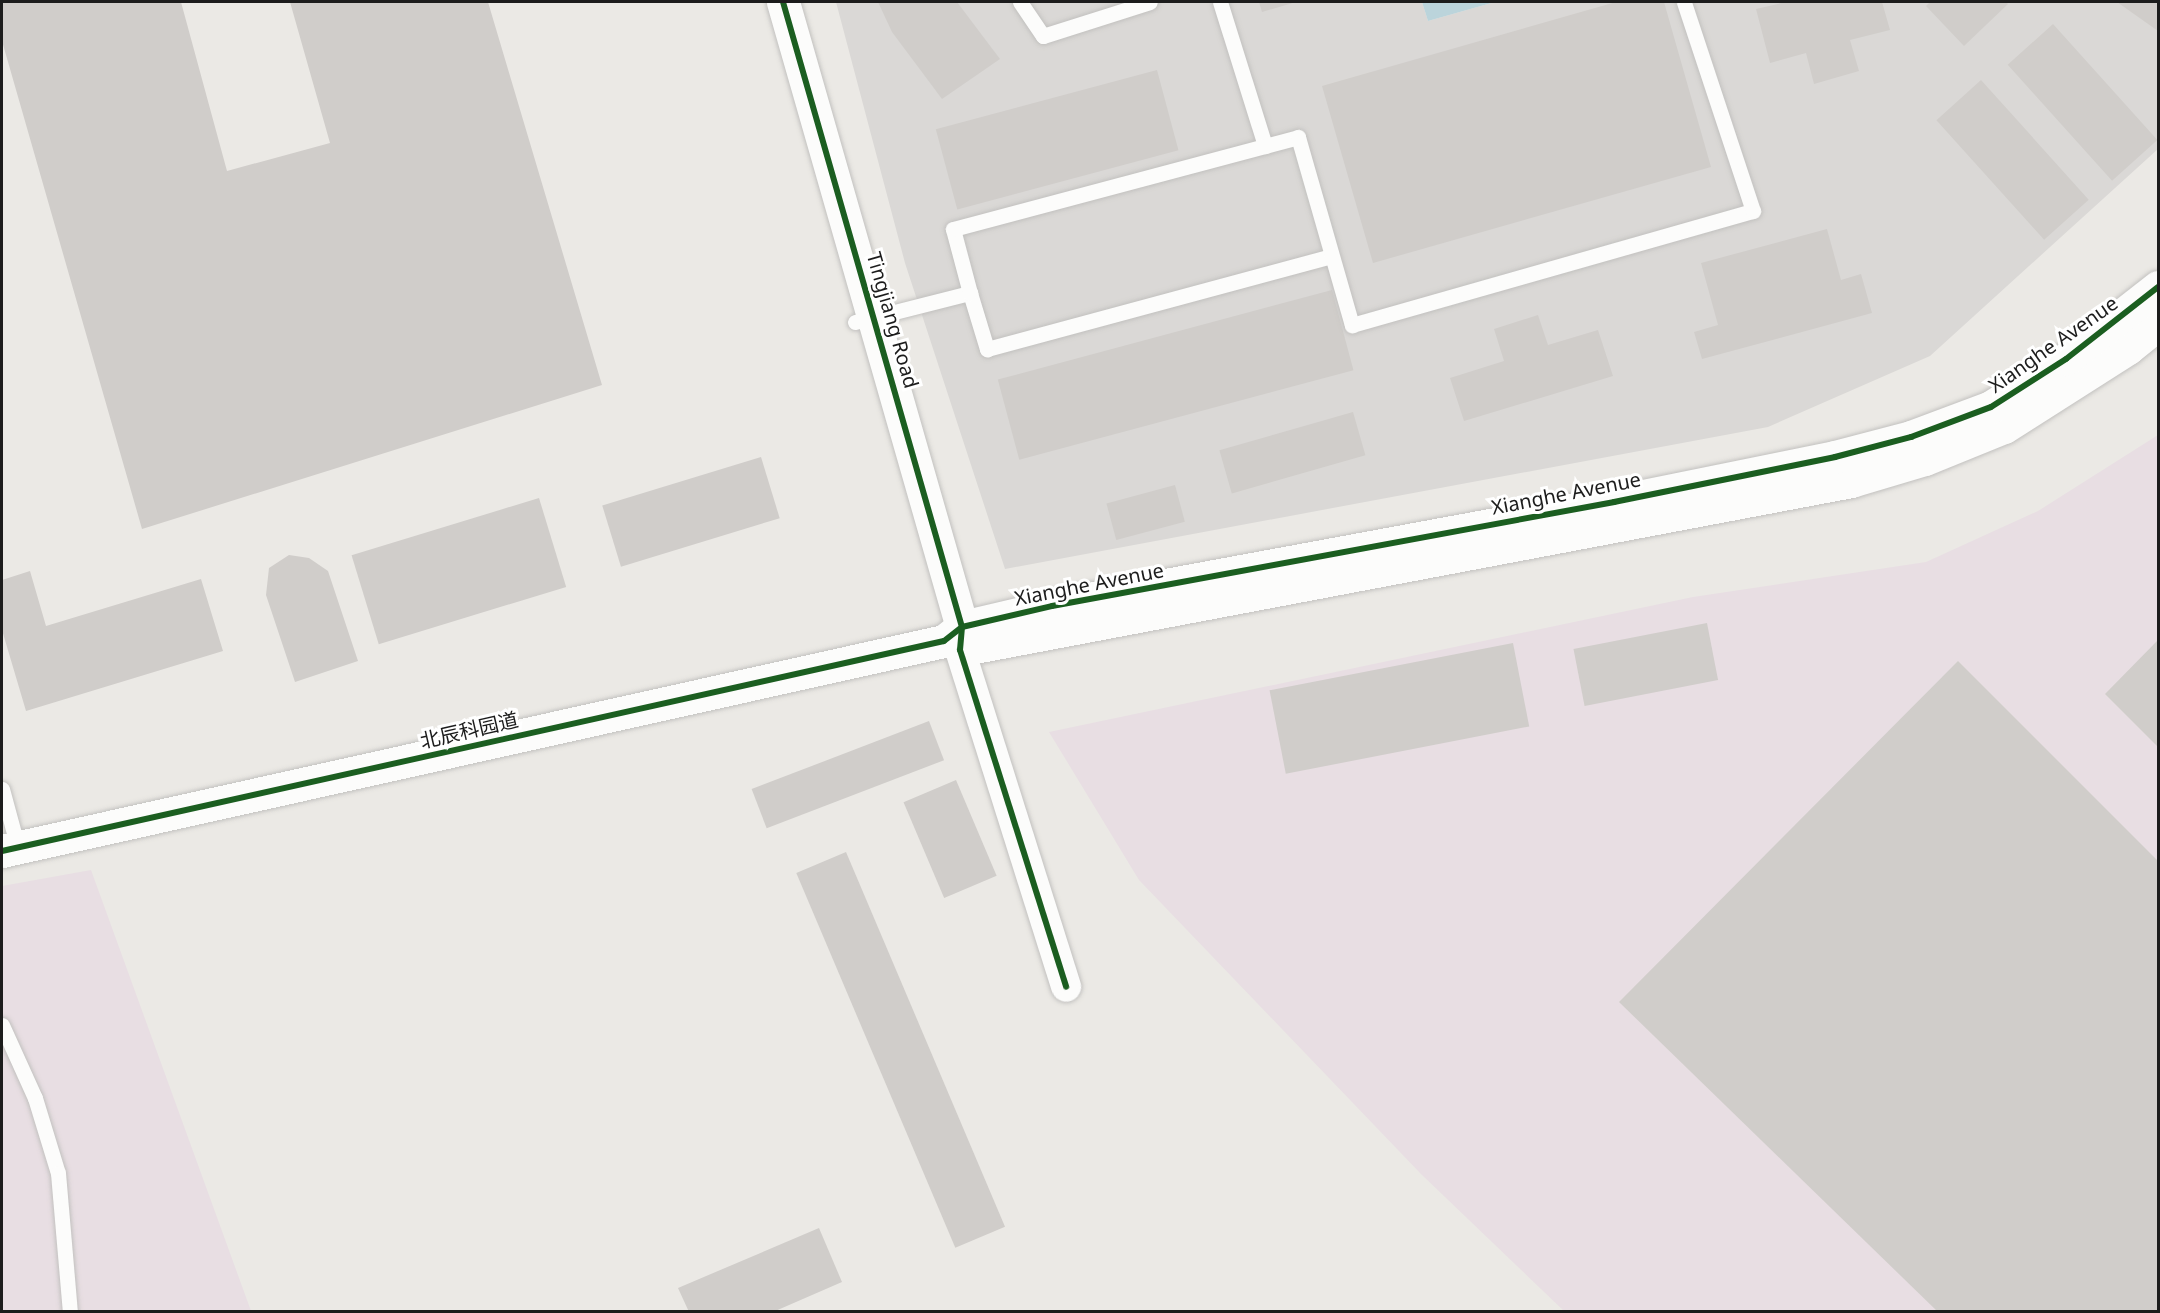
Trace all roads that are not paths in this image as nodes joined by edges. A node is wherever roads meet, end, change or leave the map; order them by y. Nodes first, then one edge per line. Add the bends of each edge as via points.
1 (763, 2) edge
2 (783, 2) edge
3 (1020, 2) edge
4 (1150, 2) edge
5 (1220, 2) edge
6 (1684, 2) edge
7 (1265, 146) junction
8 (1331, 256) junction
9 (2158, 287) edge
10 (970, 293) junction
11 (865, 320) junction
12 (2158, 324) edge
13 (955, 639) junction
14 (2, 789) edge
15 (10, 850) edge
16 (1066, 987) dead end
17 (2, 1025) edge
18 (70, 1311) edge

1 - 11 street, Tingjiang Road
2 - 11 street, Tingjiang Road
3 - 4 lane via 1043,36
5 - 7 lane
6 - 8 lane via 1752,211 1352,325
7 - 8 lane via 1298,137
7 - 10 lane via 953,229
8 - 10 lane via 987,349
9 - 13 street, Xianghe Avenue via 2066,359 1991,407 1911,437 1835,457 1626,499 1063,604
10 - 11 lane
11 - 13 street, Tingjiang Road
12 - 13 street, Xianghe Avenue via 2128,348 2004,427 1925,459 1851,481
13 - 15 street, 北辰科园道
13 - 16 street
14 - 15 lane
17 - 18 lane via 35,1098 58,1173

